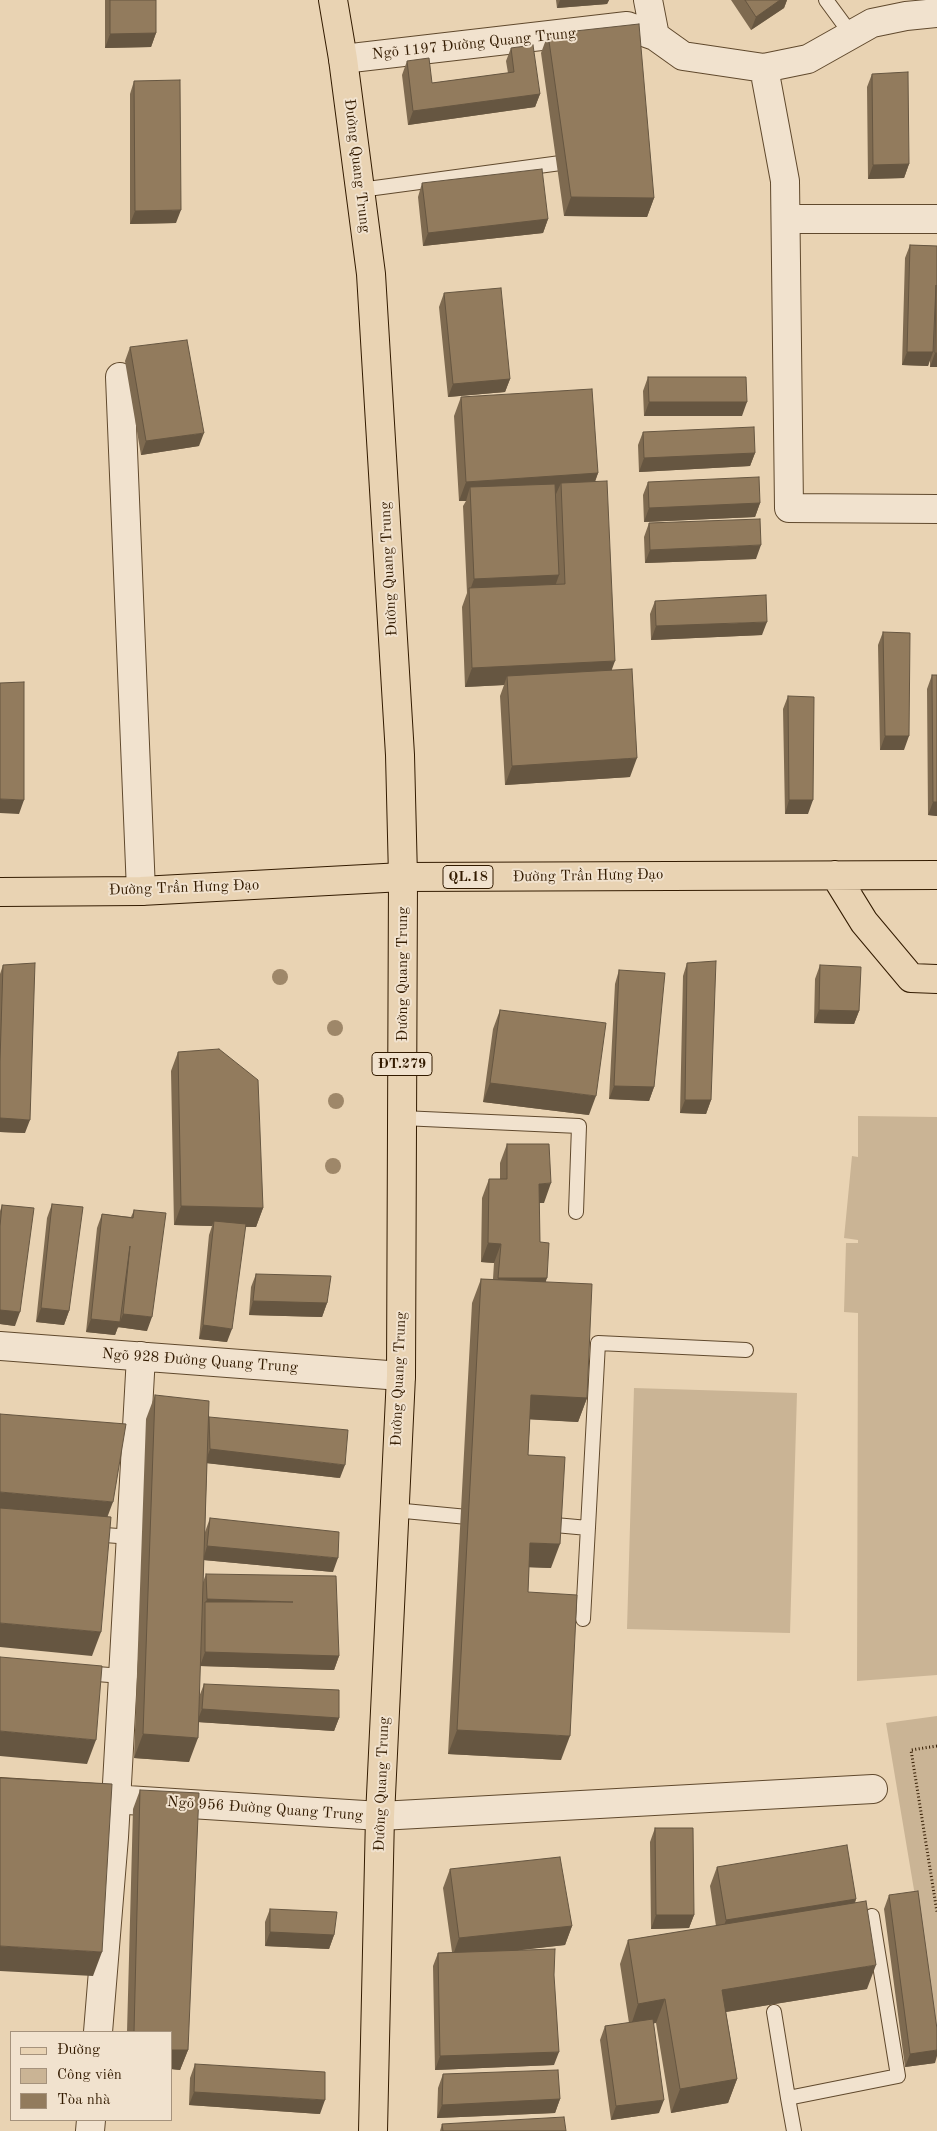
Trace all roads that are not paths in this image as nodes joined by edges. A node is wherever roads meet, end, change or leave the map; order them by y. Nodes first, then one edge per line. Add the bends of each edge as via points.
1 (333, 0) edge
2 (648, 0) edge
3 (826, 0) edge
4 (937, 14) edge
5 (850, 34) junction
6 (656, 36) junction
7 (343, 58) junction
8 (764, 68) junction
9 (568, 162) edge
10 (360, 190) junction
11 (786, 219) junction
12 (937, 219) edge
13 (120, 377) dead end
14 (937, 509) edge
15 (836, 875) junction
16 (937, 875) edge
17 (403, 878) junction
18 (140, 891) junction
19 (0, 892) edge
20 (937, 979) edge
21 (402, 1118) junction
22 (576, 1212) dead end
23 (0, 1346) edge
24 (746, 1350) dead end
25 (141, 1356) junction
26 (401, 1376) junction
27 (394, 1510) junction
28 (492, 1519) edge
29 (530, 1523) edge
30 (588, 1528) junction
31 (75, 1532) edge
32 (131, 1537) junction
33 (583, 1619) dead end
34 (66, 1671) edge
35 (123, 1676) junction
36 (872, 1789) dead end
37 (0, 1792) edge
38 (116, 1799) junction
39 (380, 1816) junction
40 (872, 1916) dead end
41 (774, 2012) edge
42 (98, 2031) edge
43 (788, 2098) junction
44 (373, 2131) edge
45 (794, 2131) edge

1 - 7 main road, Đường Quang Trung / ĐT.279
2 - 6 street
3 - 5 lane
4 - 5 street, Ngõ 1197 Đường Quang Trung via 872,23
5 - 8 street, Ngõ 1197 Đường Quang Trung via 808,59
6 - 7 street, Ngõ 1197 Đường Quang Trung via 628,26
6 - 8 street, Ngõ 1197 Đường Quang Trung via 683,56
7 - 10 main road, Đường Quang Trung / ĐT.279
8 - 11 street via 785,181
9 - 10 lane
10 - 17 main road, Đường Quang Trung / ĐT.279 via 372,294 400,755
11 - 12 street
11 - 14 street via 789,508
13 - 18 street
15 - 16 main road, Đường Trần Hưng Đạo / QL.18
15 - 17 main road, Đường Trần Hưng Đạo / QL.18
15 - 20 main road via 864,922 911,978
17 - 18 main road, Đường Trần Hưng Đạo / QL.18
17 - 21 main road, Đường Quang Trung / ĐT.279
18 - 19 main road, Đường Trần Hưng Đạo / QL.18
21 - 22 lane via 579,1126
21 - 26 main road, Đường Quang Trung / ĐT.279
23 - 25 street, Ngõ 928 Đường Quang Trung
24 - 30 lane via 598,1344
25 - 26 street, Ngõ 928 Đường Quang Trung
25 - 32 street via 132,1426
26 - 27 main road, Đường Quang Trung / ĐT.279
27 - 28 lane
27 - 39 main road, Đường Quang Trung / ĐT.279
29 - 30 lane
30 - 33 lane
31 - 32 lane
32 - 35 street
34 - 35 lane
35 - 38 street
36 - 39 street, Ngõ 956 Đường Quang Trung
37 - 38 street, Ngõ 956 Đường Quang Trung
38 - 39 street, Ngõ 956 Đường Quang Trung
38 - 42 street
39 - 44 main road, Đường Quang Trung / ĐT.279
40 - 43 lane via 898,2076
41 - 43 lane
43 - 45 lane

